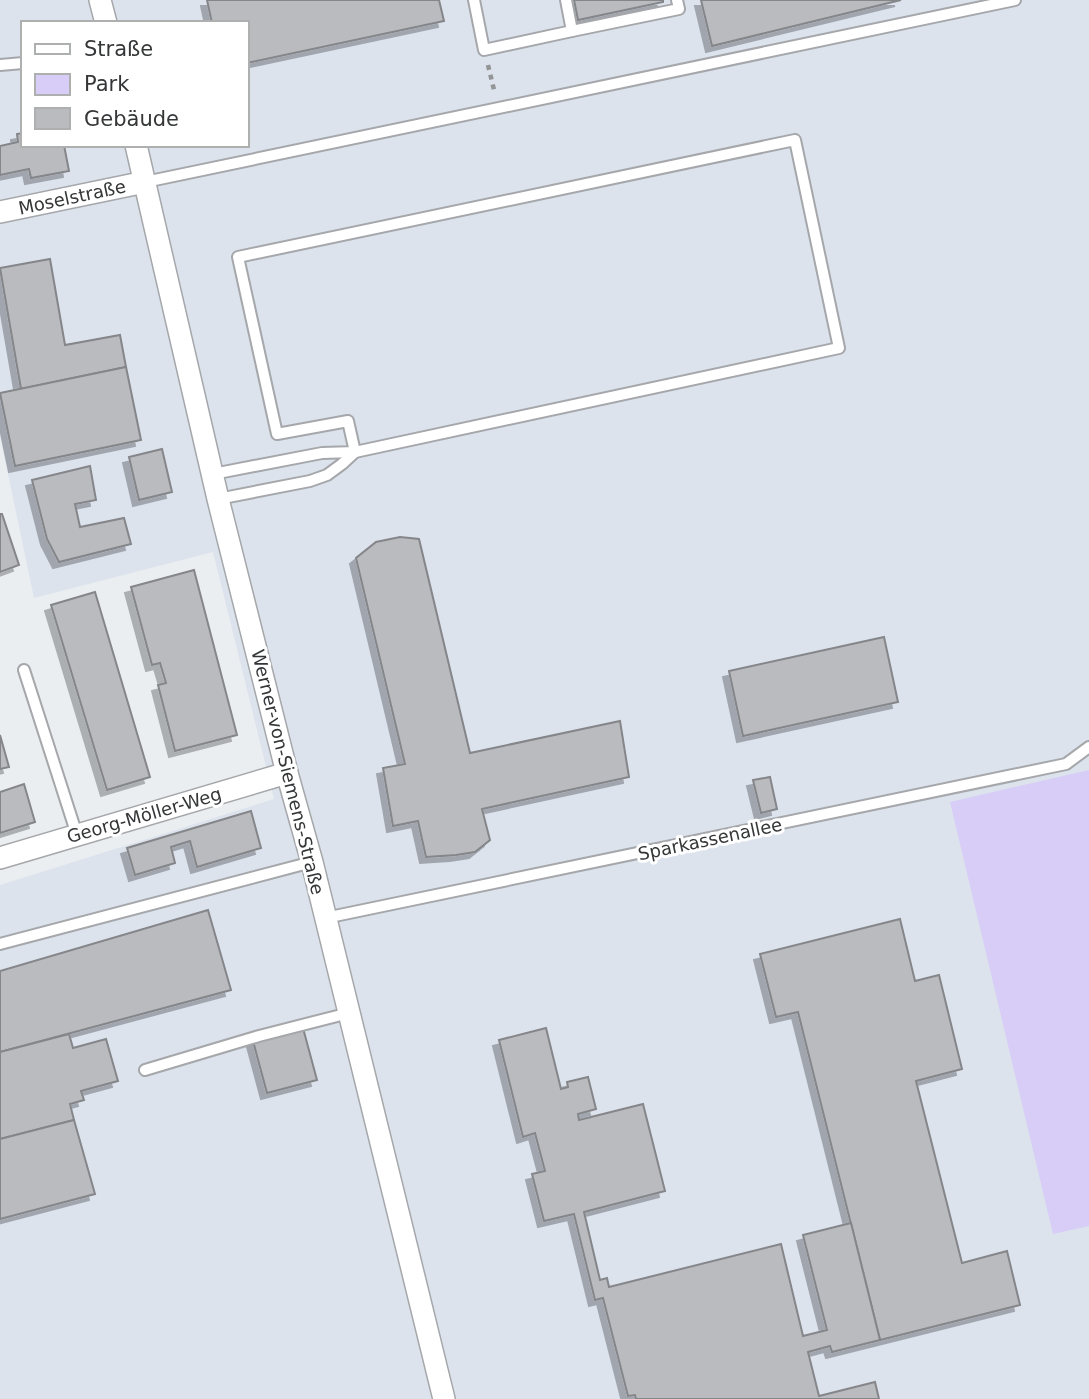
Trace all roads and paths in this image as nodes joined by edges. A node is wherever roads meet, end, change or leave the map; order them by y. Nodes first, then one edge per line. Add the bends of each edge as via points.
1 (100, 0) edge
2 (474, 0) edge
3 (566, 0) edge
4 (677, 0) edge
5 (1016, 0) edge
6 (105, 21) edge
7 (572, 31) junction
8 (21, 63) edge
9 (0, 65) edge
10 (136, 147) edge
11 (145, 182) junction
12 (0, 212) edge
13 (355, 452) junction
14 (213, 474) junction
15 (218, 499) junction
16 (24, 670) dead end
17 (1089, 747) edge
18 (287, 773) junction
19 (77, 835) junction
20 (0, 858) edge
21 (312, 862) junction
22 (326, 918) junction
23 (0, 944) edge
24 (349, 1013) junction
25 (145, 1070) dead end
26 (444, 1399) edge

1 - 6 street
2 - 7 lane via 484,50
3 - 7 lane
4 - 7 lane via 679,9
5 - 11 lane
8 - 9 lane
10 - 11 street, Werner-von-Siemens-Straße
11 - 12 street, Moselstraße
11 - 14 street, Werner-von-Siemens-Straße
13 - 13 lane via 839,348 795,140 238,257 277,434 348,421
13 - 14 lane via 322,453
13 - 15 lane via 327,475 310,481
14 - 15 street, Werner-von-Siemens-Straße
15 - 18 street, Werner-von-Siemens-Straße
16 - 19 lane
17 - 22 lane, Sparkassenallee via 1066,764
18 - 19 street, Georg-Möller-Weg
18 - 21 street, Werner-von-Siemens-Straße
19 - 20 street, Georg-Möller-Weg
21 - 22 street, Werner-von-Siemens-Straße
21 - 23 lane
22 - 24 street, Werner-von-Siemens-Straße
24 - 25 lane
24 - 26 street, Werner-von-Siemens-Straße

